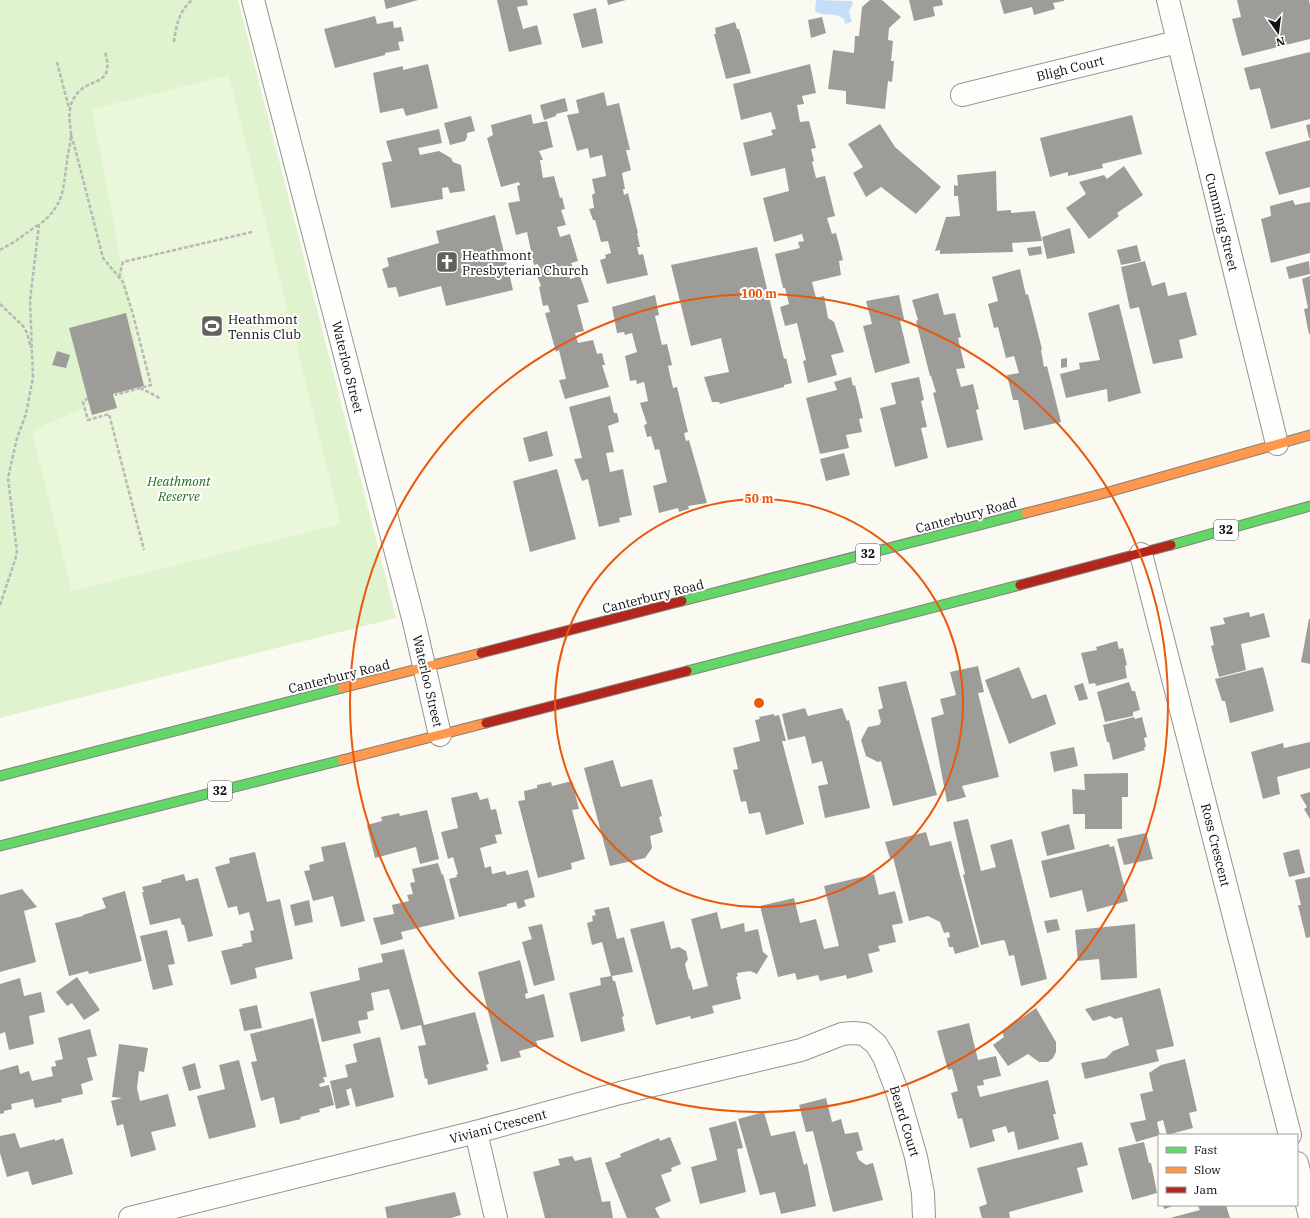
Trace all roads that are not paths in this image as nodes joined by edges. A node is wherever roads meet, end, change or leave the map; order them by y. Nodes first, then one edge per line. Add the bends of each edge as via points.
1 (253, 0) edge
2 (1168, 0) edge
3 (1178, 42) junction
4 (962, 95) dead end
5 (1310, 435) edge
6 (1278, 444) junction
7 (1310, 506) edge
8 (1141, 554) junction
9 (424, 668) junction
10 (440, 735) junction
11 (0, 776) edge
12 (0, 846) edge
13 (864, 1034) joint
14 (476, 1132) junction
15 (1290, 1134) edge
16 (1298, 1167) edge
17 (1310, 1217) edge
18 (130, 1218) edge
19 (496, 1218) edge
20 (924, 1218) edge

1 - 9 street, Waterloo Street
2 - 3 street, Cumming Street
3 - 4 street, Bligh Court
3 - 6 street, Cumming Street
5 - 6 main road, Canterbury Road / 32
6 - 9 main road, Canterbury Road / 32 via 1082,499
7 - 8 main road, 32
8 - 10 main road, 32
8 - 15 street, Ross Crescent
9 - 10 street, Waterloo Street
9 - 11 main road, Canterbury Road / 32
10 - 12 main road, 32
13 - 14 street, Viviani Crescent via 842,1034 801,1050 620,1093
13 - 20 street, Beard Court via 876,1044 884,1057 897,1091 916,1157 923,1193
14 - 18 street, Viviani Crescent
14 - 19 street
16 - 17 street

